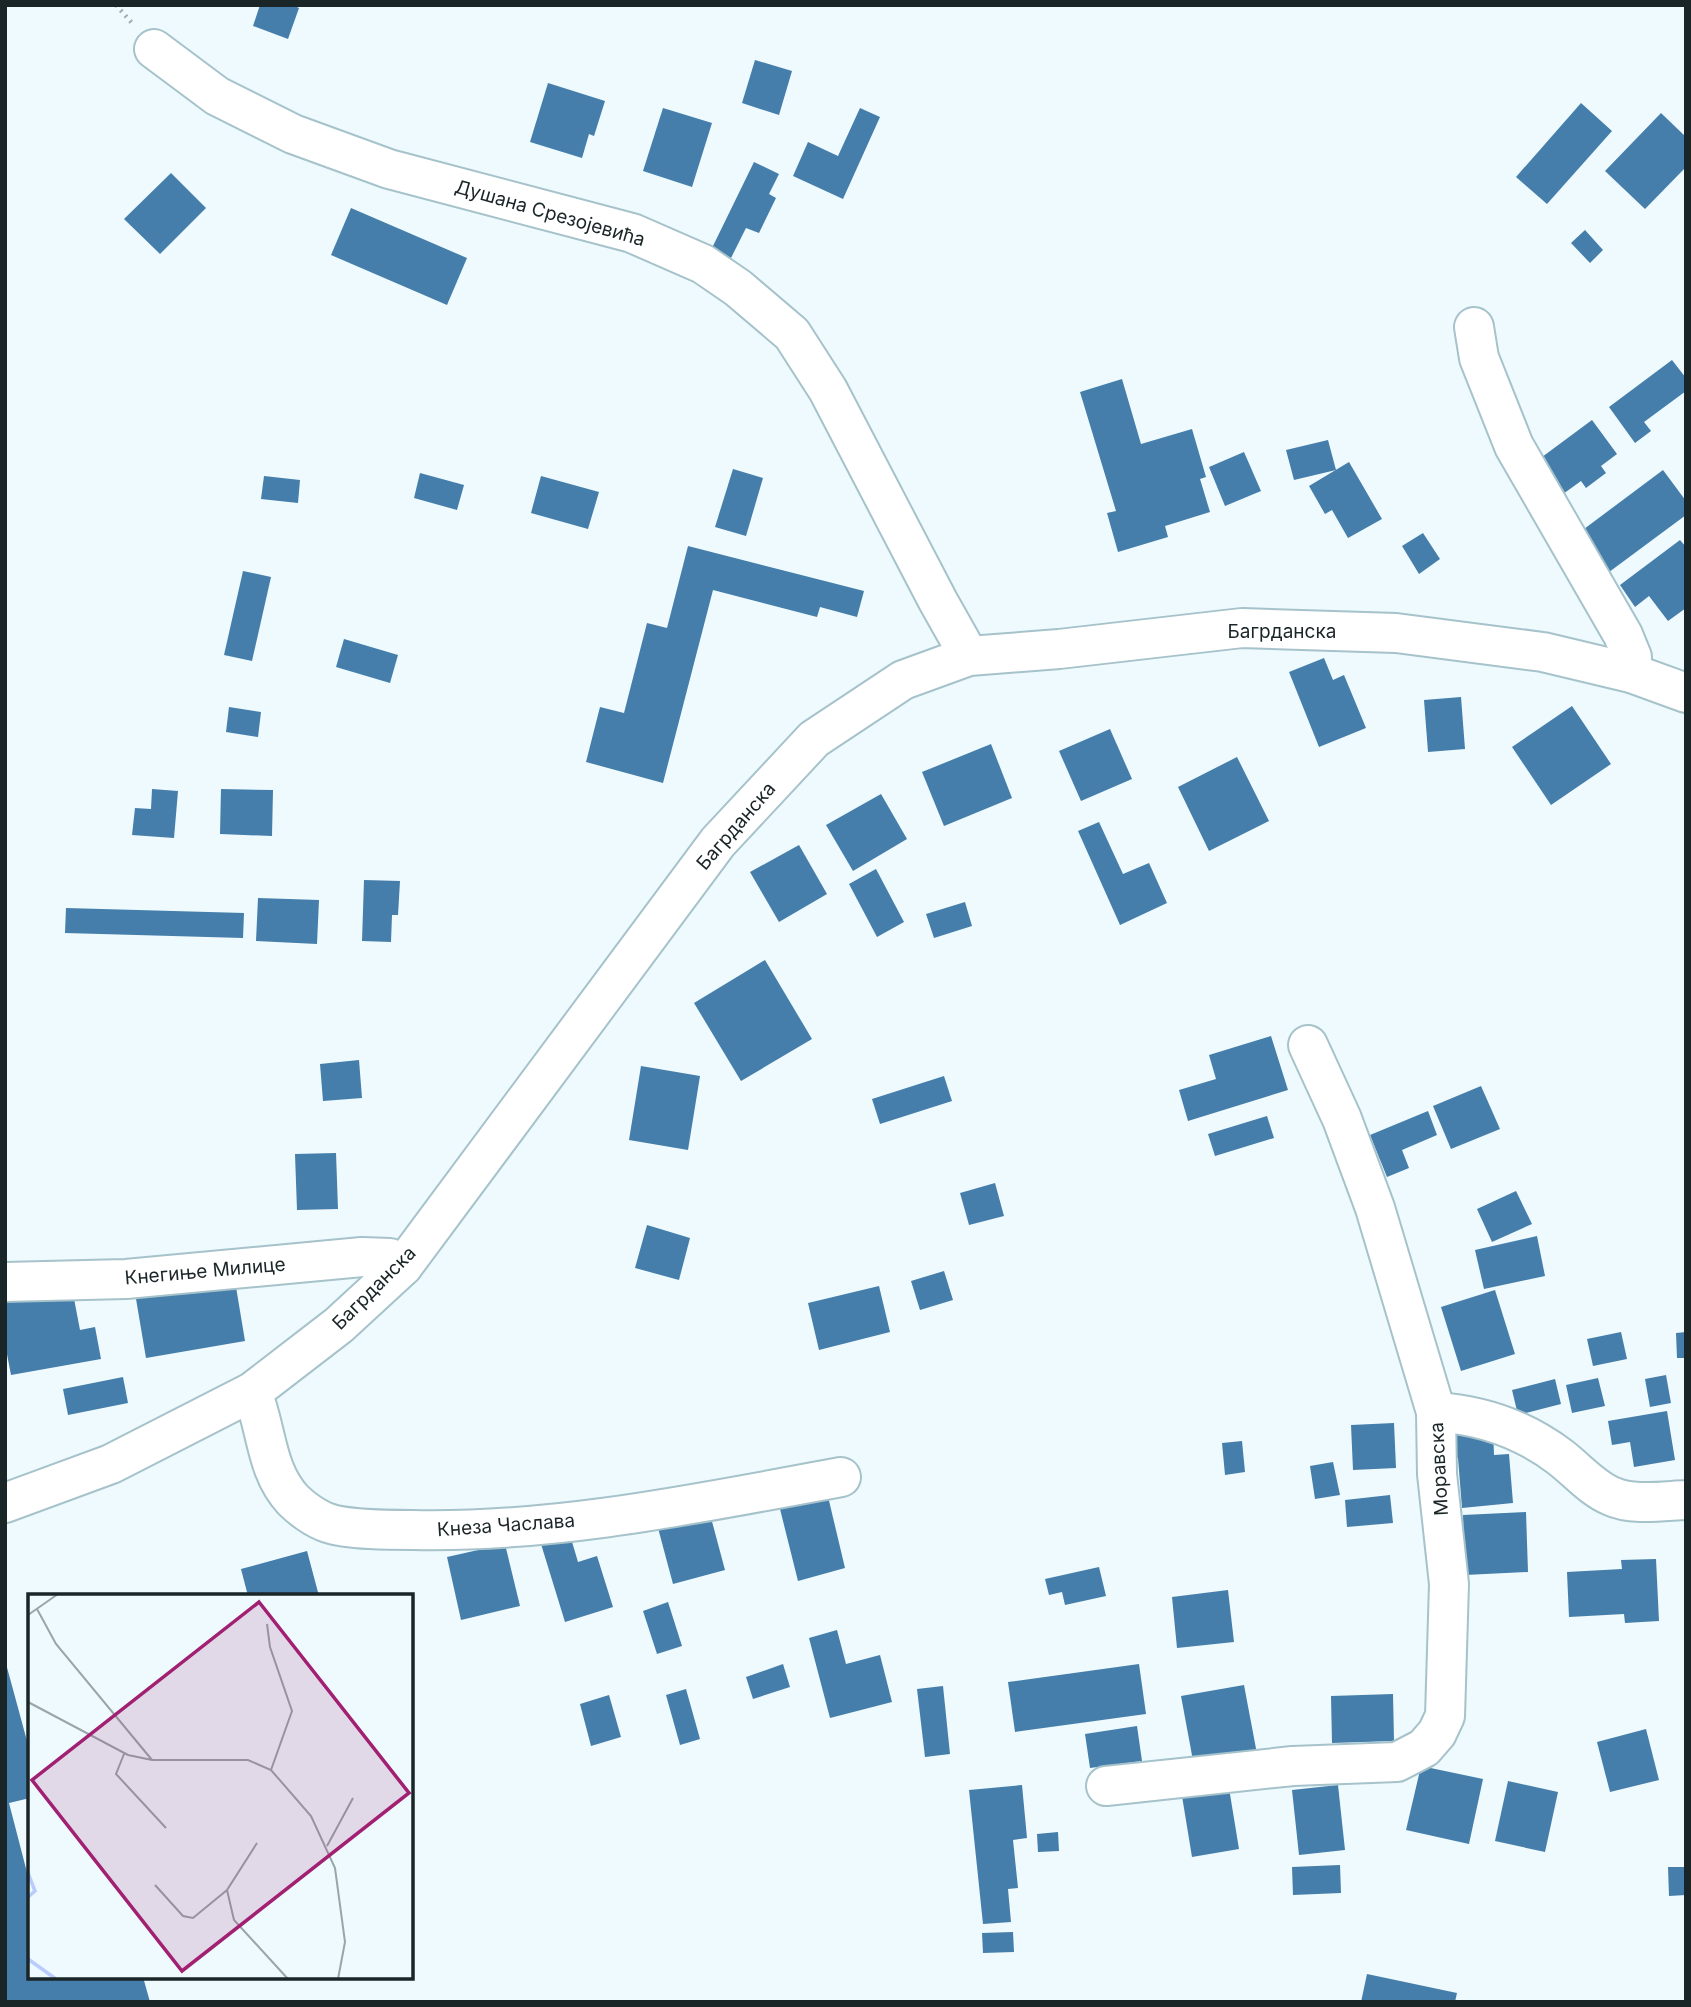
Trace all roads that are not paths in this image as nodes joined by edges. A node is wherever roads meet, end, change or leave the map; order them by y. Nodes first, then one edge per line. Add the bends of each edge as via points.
1 (154, 49) dead end
2 (1474, 327) dead end
3 (970, 656) junction
4 (1631, 673) junction
5 (1686, 693) edge
6 (1308, 1045) dead end
7 (403, 1266) junction
8 (5, 1282) edge
9 (252, 1392) junction
10 (1436, 1412) junction
11 (841, 1477) dead end
12 (1686, 1500) edge
13 (5, 1503) edge
14 (1106, 1786) dead end

1 - 3 street, Душана Срезојевића via 217,96 293,134 389,169 632,233 703,264 738,288 792,334 828,390
2 - 4 street via 1479,358 1514,446 1623,635 1632,657
3 - 4 street, Багрданска via 1241,628 1396,633 1543,652
3 - 7 street, Багрданска via 903,680 814,739 718,842
4 - 5 street, Багрданска
6 - 10 street via 1375,1208
7 - 8 street, Кнегиње Милице via 390,1258 362,1257 126,1279
7 - 9 street, Багрданска via 340,1325
9 - 11 street, Кнеза Часлава via 281,1485 293,1500 329,1524 467,1531 609,1517
9 - 13 street, Багрданска via 111,1464
10 - 12 street, Моравска via 1496,1422 1529,1437 1612,1497
10 - 14 street, Моравска via 1448,1584 1445,1716 1424,1748 1397,1762 1293,1766

